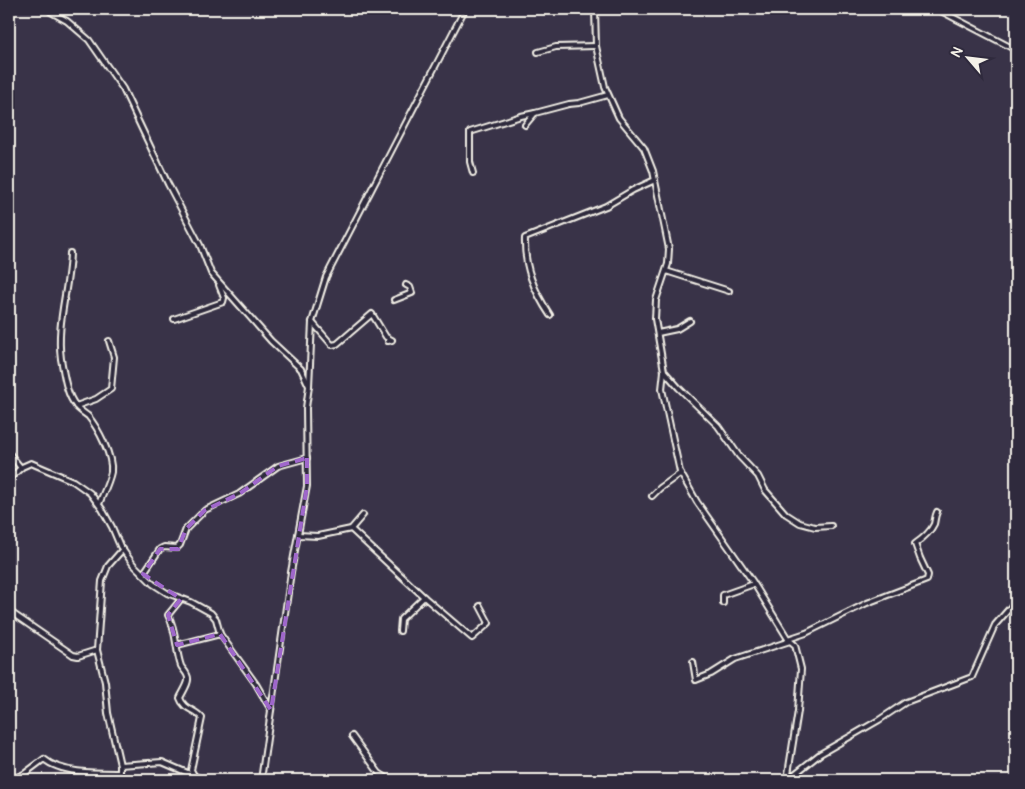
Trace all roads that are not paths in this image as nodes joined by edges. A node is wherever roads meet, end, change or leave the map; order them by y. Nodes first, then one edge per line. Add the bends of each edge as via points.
1 (50, 9) edge
2 (465, 9) edge
3 (595, 9) edge
4 (937, 9) edge
5 (596, 46) junction
6 (1016, 50) edge
7 (538, 52) dead end
8 (608, 94) junction
9 (535, 113) junction
10 (525, 125) dead end
11 (473, 173) dead end
12 (655, 180) junction
13 (70, 252) dead end
14 (666, 271) junction
15 (211, 273) junction
16 (406, 285) dead end
17 (729, 291) dead end
18 (394, 300) dead end
19 (550, 315) dead end
20 (174, 319) dead end
21 (690, 320) dead end
22 (312, 322) junction
23 (658, 333) junction
24 (109, 341) dead end
25 (388, 341) dead end
26 (664, 371) junction
27 (309, 386) junction
28 (76, 406) junction
29 (9, 453) edge
30 (307, 458) junction
31 (20, 468) junction
32 (681, 474) junction
33 (9, 479) edge
34 (652, 496) dead end
35 (99, 504) junction
36 (937, 512) dead end
37 (363, 515) dead end
38 (831, 526) dead end
39 (351, 528) junction
40 (298, 535) junction
41 (122, 549) junction
42 (143, 574) junction
43 (754, 584) junction
44 (424, 597) junction
45 (181, 599) junction
46 (1016, 601) edge
47 (723, 603) dead end
48 (480, 606) dead end
49 (9, 611) edge
50 (400, 632) dead end
51 (220, 634) junction
52 (789, 640) junction
53 (177, 644) junction
54 (97, 650) junction
55 (693, 662) dead end
56 (271, 710) junction
57 (352, 736) dead end
58 (120, 765) junction
59 (120, 772) junction
60 (195, 777) junction
61 (10, 780) edge
62 (120, 780) edge
63 (204, 780) edge
64 (261, 780) edge
65 (390, 780) edge
66 (787, 780) edge

1 - 15 street via 89,40 123,89
2 - 22 street via 326,277
3 - 5 street
4 - 6 street
5 - 7 street via 556,47
5 - 8 street
8 - 9 street
8 - 12 street via 619,118 644,148
9 - 10 street
9 - 11 street via 470,132
12 - 14 street via 669,249
12 - 19 street via 606,206 525,238 524,252 529,273
13 - 28 street via 59,341 64,376
14 - 17 street
14 - 23 street via 656,300
15 - 20 street via 222,290 223,302
15 - 27 street via 271,341 301,369
16 - 18 street via 412,293
21 - 23 street via 677,329
22 - 25 street via 332,345 372,314 386,337 392,340
22 - 27 street
23 - 26 street
24 - 28 street via 114,357 111,389
26 - 32 street via 662,389
26 - 38 street via 718,426 758,476 764,490 786,514 800,523 815,527
27 - 30 street
28 - 35 street via 92,422 111,461 111,472
29 - 31 street
30 - 40 street via 307,486
30 - 42 street via 278,466 238,494 205,510 186,529 180,545 160,549
31 - 33 street
31 - 35 street via 31,462 72,481 90,493
32 - 34 street
32 - 43 street
35 - 41 street
36 - 52 street via 930,530 916,544 927,580 867,602
37 - 39 street
39 - 40 street via 318,536
39 - 44 street
40 - 56 street
41 - 42 street
41 - 54 street via 108,566 102,581
42 - 45 street via 167,593
43 - 47 street via 723,595
43 - 52 street
44 - 48 street via 472,638 489,623
44 - 50 street via 401,619
45 - 51 street via 211,613
45 - 53 street via 168,615
46 - 66 street via 995,625 972,677 906,702 820,754
49 - 54 street via 73,655
51 - 53 street
51 - 56 street
52 - 55 street via 735,659 696,680
52 - 66 street via 796,645 802,669
53 - 60 street via 180,663 188,680 180,698 182,704 202,718 190,770
54 - 58 street
56 - 64 street
57 - 65 street via 379,773
58 - 59 street
58 - 60 street via 162,762
59 - 61 street via 67,769 51,765 44,759
59 - 62 street
60 - 63 street

